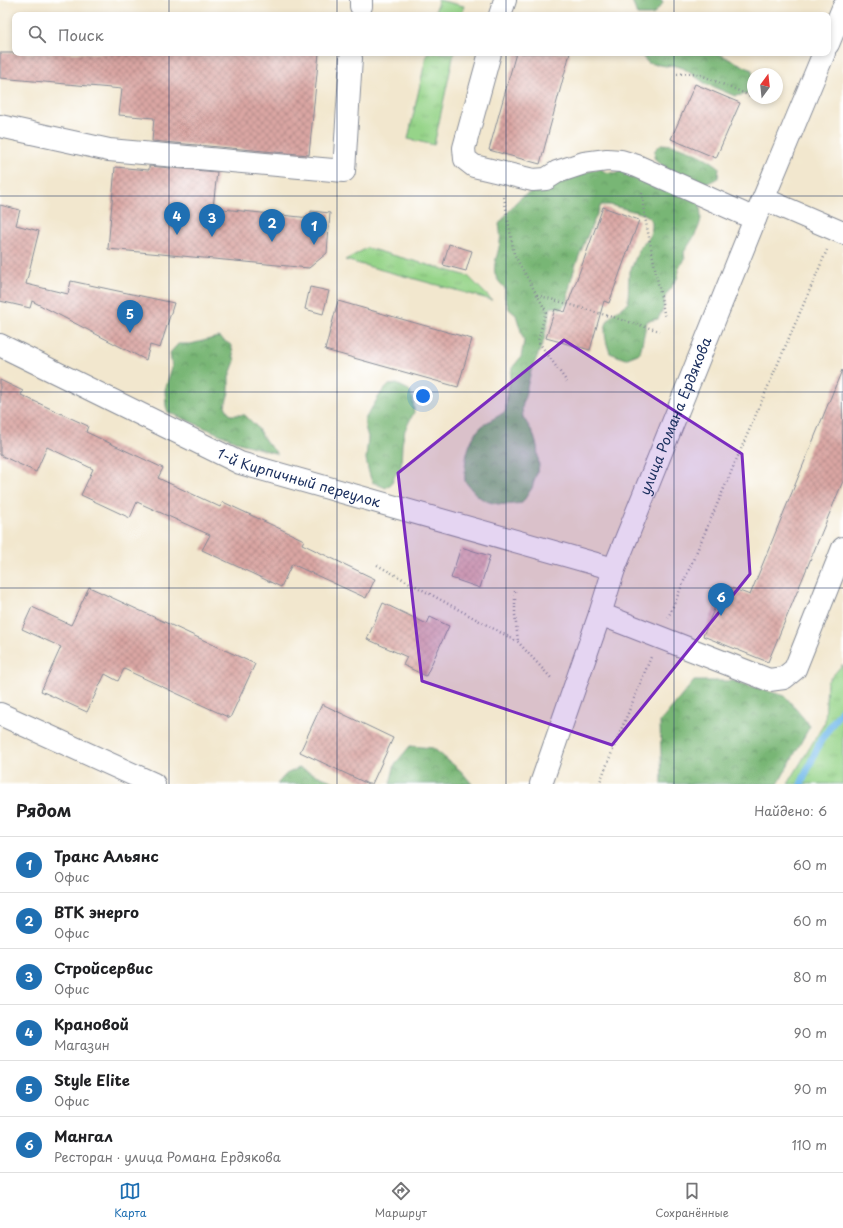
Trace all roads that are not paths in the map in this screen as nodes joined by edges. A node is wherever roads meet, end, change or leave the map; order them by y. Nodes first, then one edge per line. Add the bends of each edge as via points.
1 (504, 0) edge
2 (843, 8) edge
3 (501, 12) edge
4 (831, 37) edge
5 (489, 56) edge
6 (823, 56) edge
7 (351, 58) dead end
8 (0, 126) edge
9 (764, 199) junction
10 (755, 219) junction
11 (839, 232) edge
12 (0, 345) edge
13 (843, 548) edge
14 (614, 569) junction
15 (600, 614) junction
16 (0, 714) edge
17 (154, 784) edge
18 (541, 784) edge

1 - 3 street
2 - 4 street
5 - 10 street via 464,148 465,159 474,166 533,180 546,179 557,172 584,163 621,161 714,199
6 - 9 street, улица Романа Ердякова
7 - 8 street via 344,171 109,150
9 - 10 street, улица Романа Ердякова
9 - 11 street
10 - 14 street, улица Романа Ердякова
12 - 14 street, 1-й Кирпичный переулок via 240,463
13 - 15 street via 795,669 784,678 769,680
14 - 15 street, улица Романа Ердякова
15 - 18 street, улица Романа Ердякова
16 - 17 street

